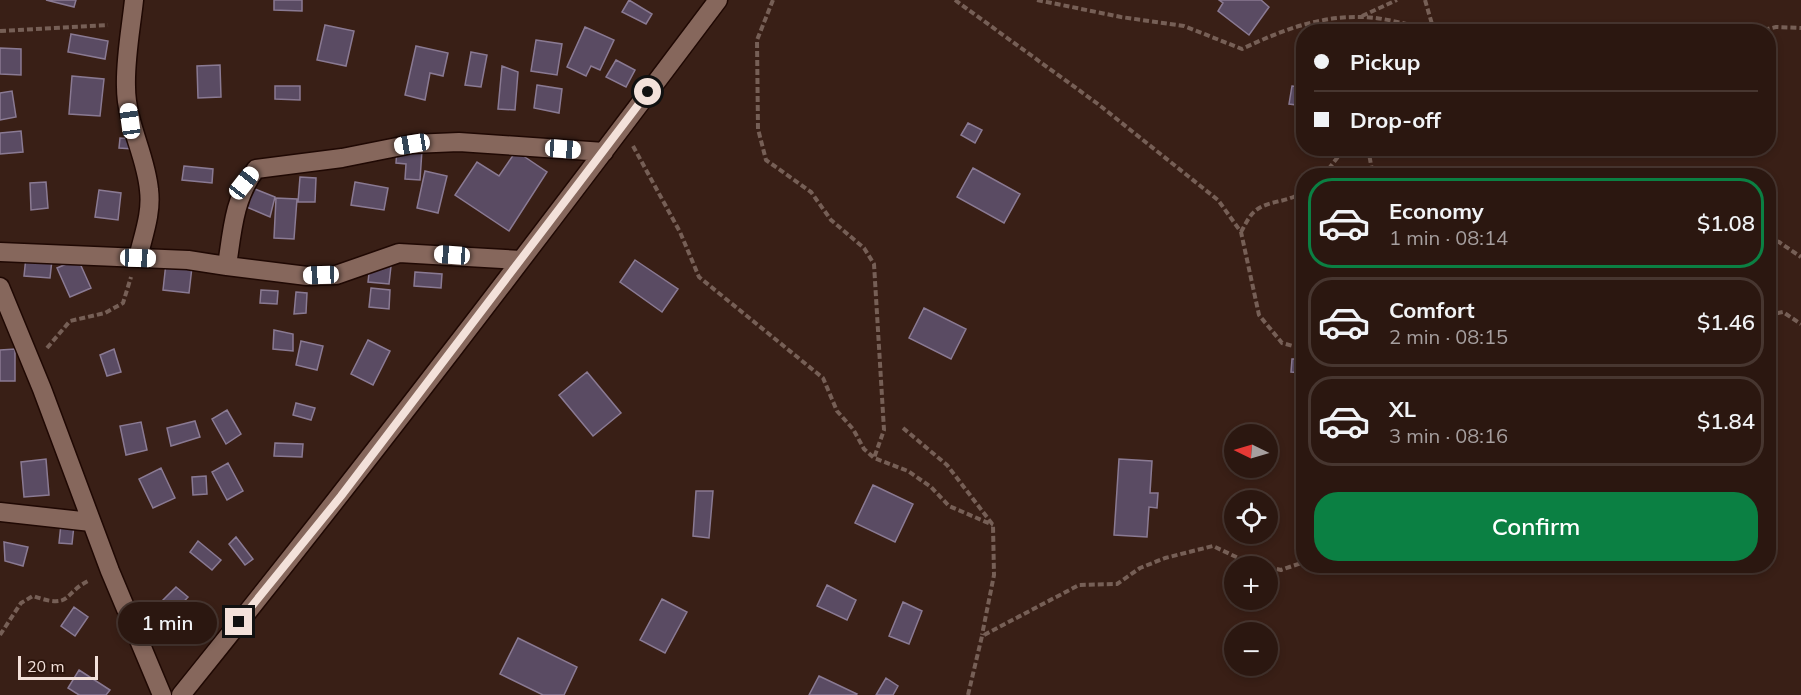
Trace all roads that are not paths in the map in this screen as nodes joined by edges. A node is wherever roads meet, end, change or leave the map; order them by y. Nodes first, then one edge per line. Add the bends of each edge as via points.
1 (718, 0) edge
2 (133, 9) edge
3 (604, 152) junction
4 (0, 252) edge
5 (138, 258) junction
6 (521, 260) junction
7 (227, 266) junction
8 (0, 286) edge
9 (0, 512) edge
10 (91, 522) junction
11 (162, 695) edge
12 (181, 695) edge

1 - 3 street
2 - 5 street via 126,88 130,121 144,161 150,209
3 - 6 street
3 - 7 street via 459,142 412,144 256,169 244,183 234,216
4 - 5 street
5 - 7 street
6 - 7 street via 399,253 336,275 307,276
6 - 12 street via 341,496
8 - 10 street
9 - 10 street
10 - 11 street

